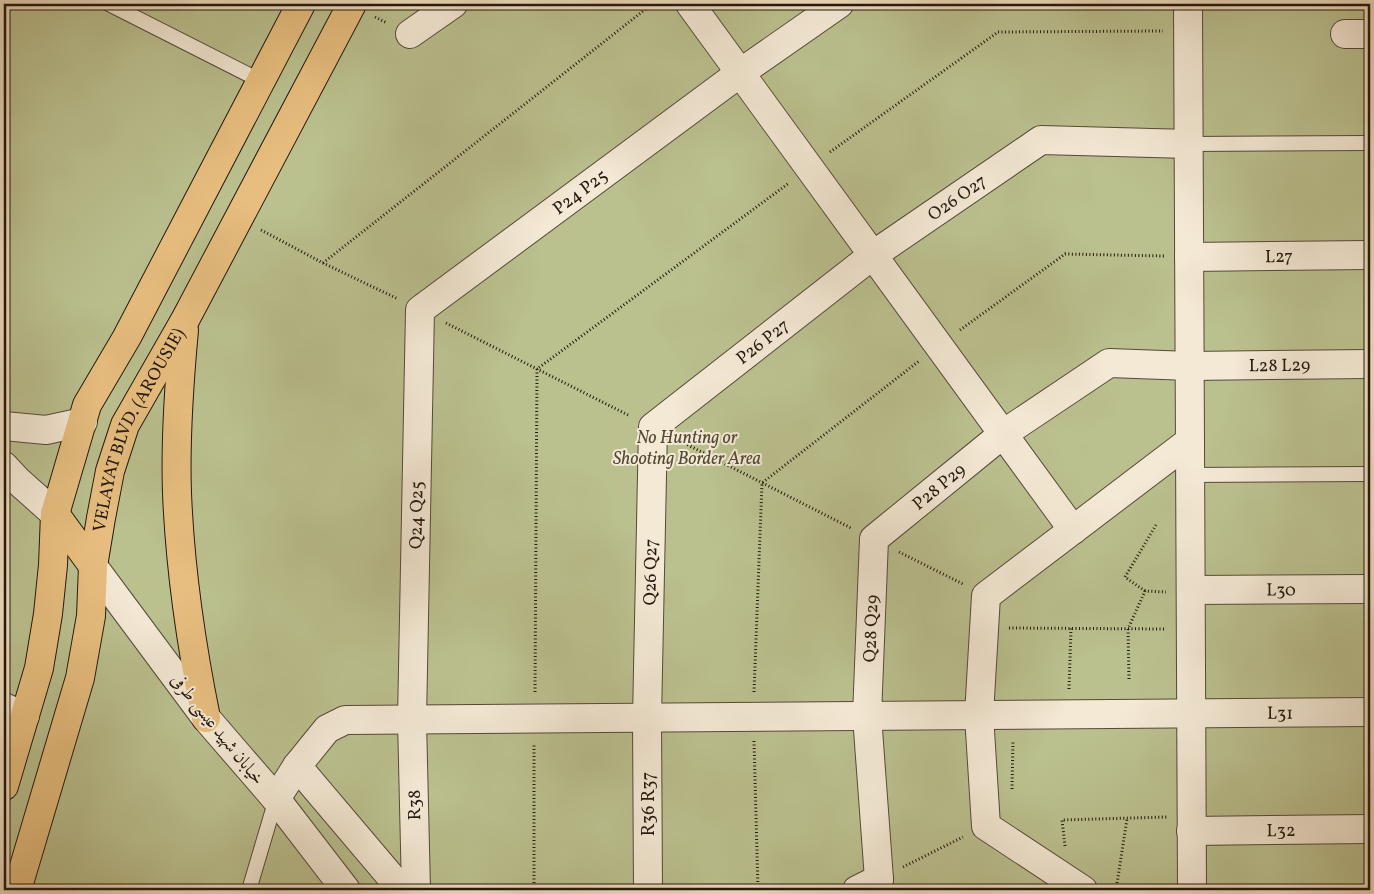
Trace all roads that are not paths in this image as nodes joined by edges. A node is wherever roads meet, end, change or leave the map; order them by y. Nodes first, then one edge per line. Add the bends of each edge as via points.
1 (109, 4) edge
2 (301, 4) edge
3 (347, 4) edge
4 (453, 4) edge
5 (690, 4) edge
6 (839, 4) edge
7 (1188, 4) edge
8 (410, 34) road end
9 (267, 69) junction
10 (740, 73) junction
11 (312, 78) junction
12 (1370, 143) edge
13 (1189, 144) junction
14 (873, 255) junction
15 (1370, 255) edge
16 (1189, 256) junction
17 (420, 310) joint
18 (185, 320) junction
19 (1109, 363) joint
20 (1370, 364) edge
21 (1190, 366) junction
22 (83, 422) junction
23 (4, 426) edge
24 (653, 427) joint
25 (1003, 434) junction
26 (1190, 441) junction
27 (4, 466) edge
28 (1370, 474) edge
29 (1190, 475) junction
30 (55, 514) junction
31 (1073, 530) junction
32 (874, 539) joint
33 (93, 566) junction
34 (1370, 589) edge
35 (1182, 591) junction
36 (14, 712) edge
37 (1370, 712) edge
38 (1191, 714) junction
39 (867, 716) junction
40 (206, 718) junction
41 (648, 718) junction
42 (412, 720) junction
43 (980, 724) junction
44 (297, 766) junction
45 (4, 786) edge
46 (276, 799) junction
47 (1183, 824) junction
48 (1370, 829) edge
49 (1078, 886) edge
50 (876, 887) edge
51 (17, 890) edge
52 (249, 890) edge
53 (346, 890) edge
54 (402, 890) edge
55 (416, 890) edge
56 (648, 890) edge
57 (1192, 890) edge

1 - 9 lane
2 - 9 main road
3 - 11 main road, VELAYAT BLVD. (AROUSIE)
4 - 8 street
5 - 10 street
6 - 10 street, P24 P25
7 - 13 street
9 - 11 main road via 285,57 297,59
9 - 22 main road via 88,405
10 - 14 street
10 - 17 street, P24 P25
11 - 18 main road, VELAYAT BLVD. (AROUSIE)
12 - 13 lane
13 - 14 street, O26 O27 via 1041,140
13 - 16 street
14 - 24 street, P26 P27
14 - 25 street
15 - 16 street, L27
16 - 21 street
17 - 42 street, Q24 Q25
18 - 33 main road, VELAYAT BLVD. (AROUSIE) via 125,426 110,471
18 - 40 main road via 178,425 178,501 186,606
19 - 21 street, L28 L29
19 - 25 street, P28 P29
20 - 21 street, L28 L29
21 - 26 street
22 - 23 street via 46,430
22 - 30 main road
24 - 41 street, Q26 Q27
25 - 31 street
25 - 32 street, P28 P29
26 - 29 street
26 - 31 street
27 - 30 street
28 - 29 lane
29 - 35 street
30 - 33 main road
30 - 36 main road via 48,614 39,668
31 - 43 street via 986,596
32 - 39 street, Q28 Q29
33 - 40 street, خیابان شهید عیسی طرفی
33 - 51 main road, VELAYAT BLVD. (AROUSIE) via 91,616 80,678
34 - 35 street, L30
35 - 38 street via 1191,629
36 - 45 main road
37 - 38 street, L31
38 - 43 street, L31
38 - 47 street
39 - 41 street, L31
39 - 43 street, L31
39 - 50 street, Q28 Q29
40 - 46 street, خیابان شهید عیسی طرفی
41 - 42 street, L31
41 - 56 street, R36 R37
42 - 44 street, L31 via 345,720 327,729
42 - 55 street, R38
43 - 49 street via 986,826
44 - 46 street, L31
44 - 54 street
46 - 52 lane
46 - 53 street, خیابان شهید عیسی طرفی
47 - 48 street, L32
47 - 57 street

